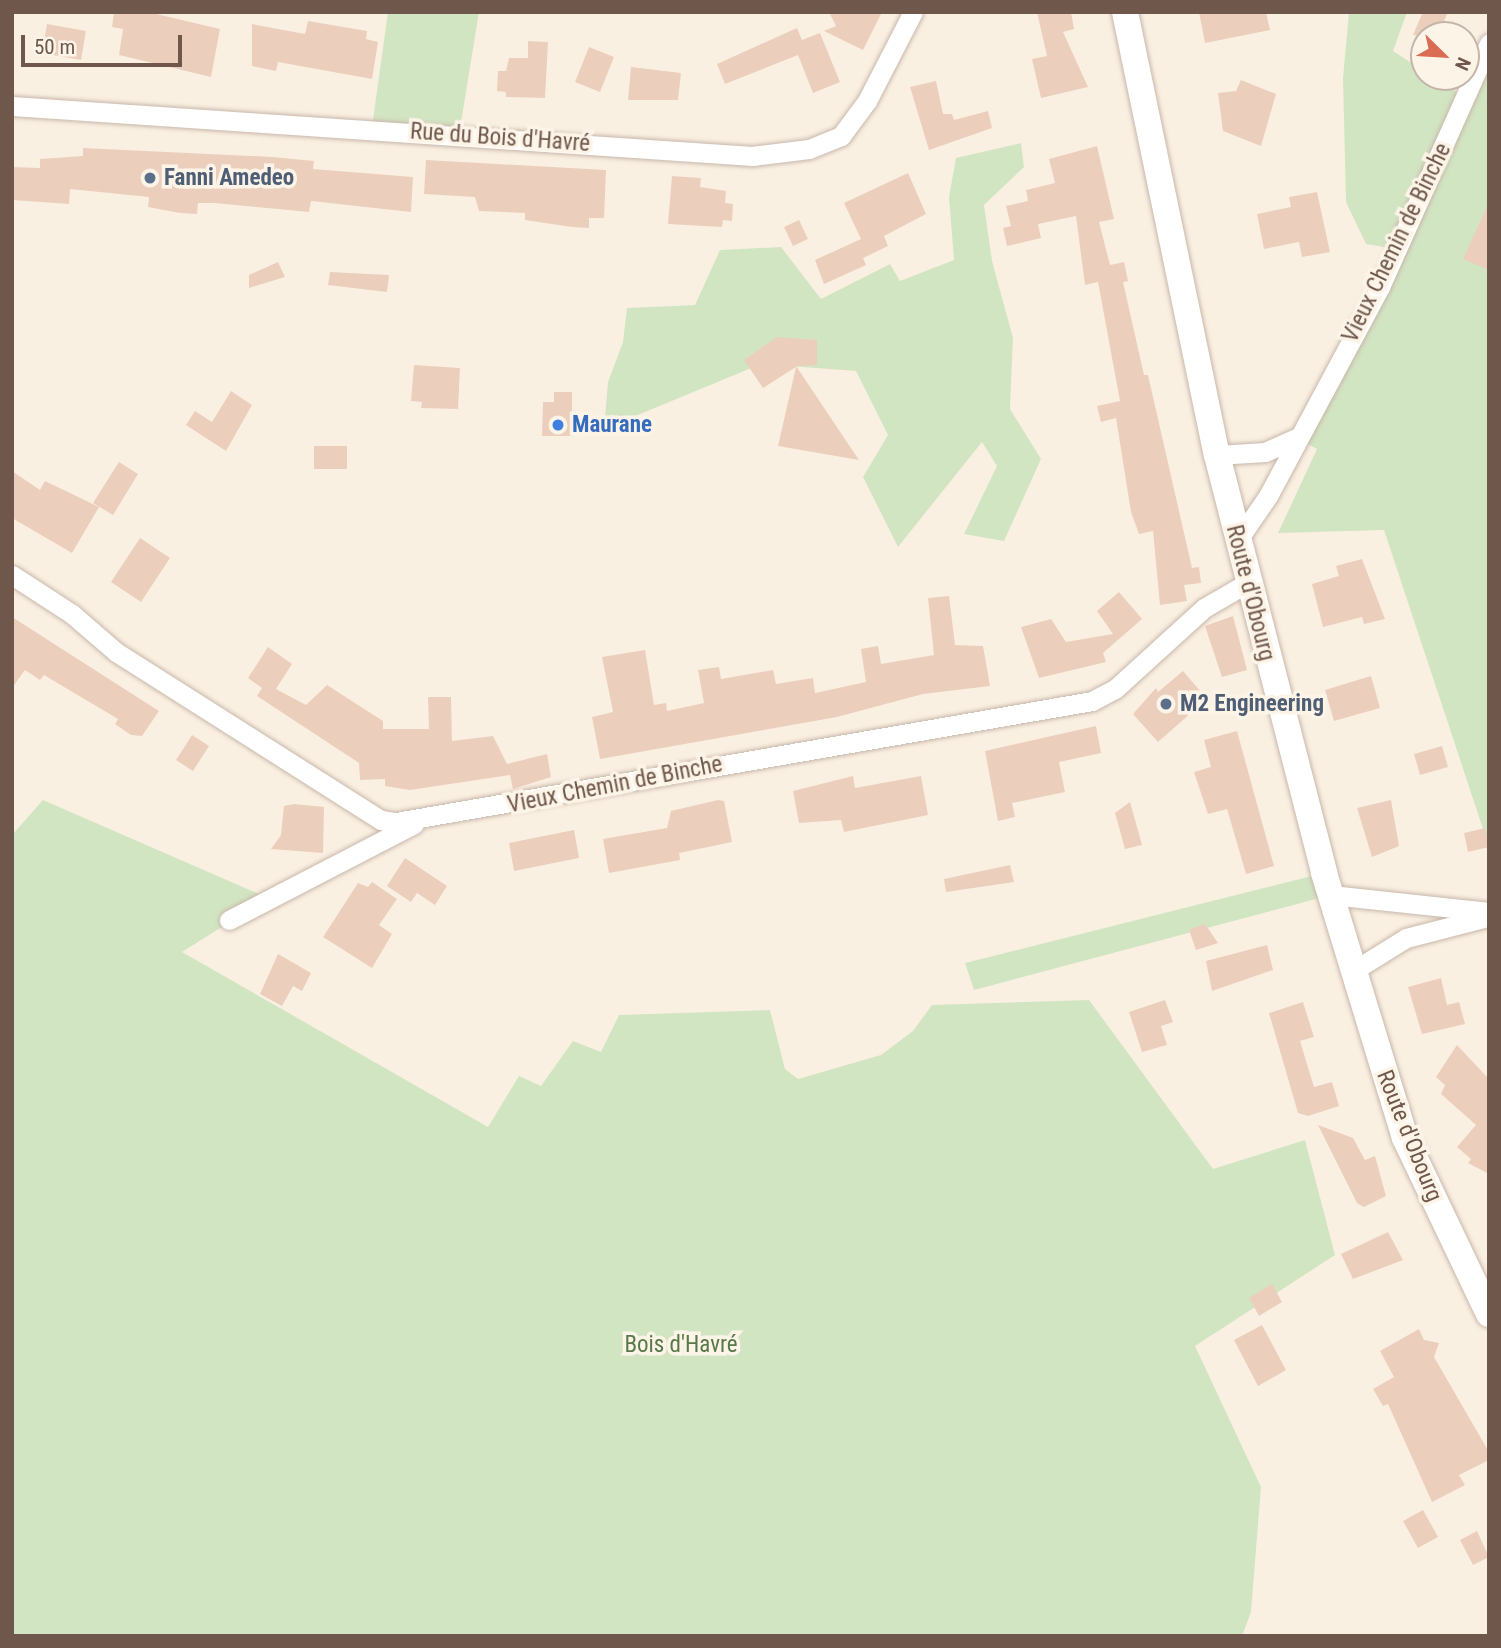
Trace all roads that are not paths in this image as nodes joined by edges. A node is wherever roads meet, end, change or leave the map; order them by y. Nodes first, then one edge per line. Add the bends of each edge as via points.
1 (912, 12) edge
2 (1125, 12) edge
3 (1489, 43) edge
4 (12, 106) edge
5 (1297, 438) junction
6 (1217, 455) junction
7 (1237, 541) junction
8 (12, 575) edge
9 (1247, 583) junction
10 (418, 822) junction
11 (1331, 895) junction
12 (1489, 914) edge
13 (229, 920) dead end
14 (1353, 971) junction
15 (1489, 1314) edge

1 - 4 street, Rue du Bois d'Havré via 866,101 841,136 809,149 752,156
2 - 6 main road, Route d'Obourg
3 - 5 street, Vieux Chemin de Binche via 1408,230
5 - 6 street via 1265,452
5 - 7 street, Vieux Chemin de Binche via 1268,496
6 - 7 main road, Route d'Obourg
7 - 9 main road, Route d'Obourg
8 - 10 street, Vieux Chemin de Binche via 72,614 116,652 381,820
9 - 10 street, Vieux Chemin de Binche via 1204,608 1115,689 1092,701
9 - 11 main road, Route d'Obourg
10 - 13 street
11 - 12 street
11 - 14 main road, Route d'Obourg
12 - 14 street via 1406,938
14 - 15 main road, Route d'Obourg via 1405,1138

